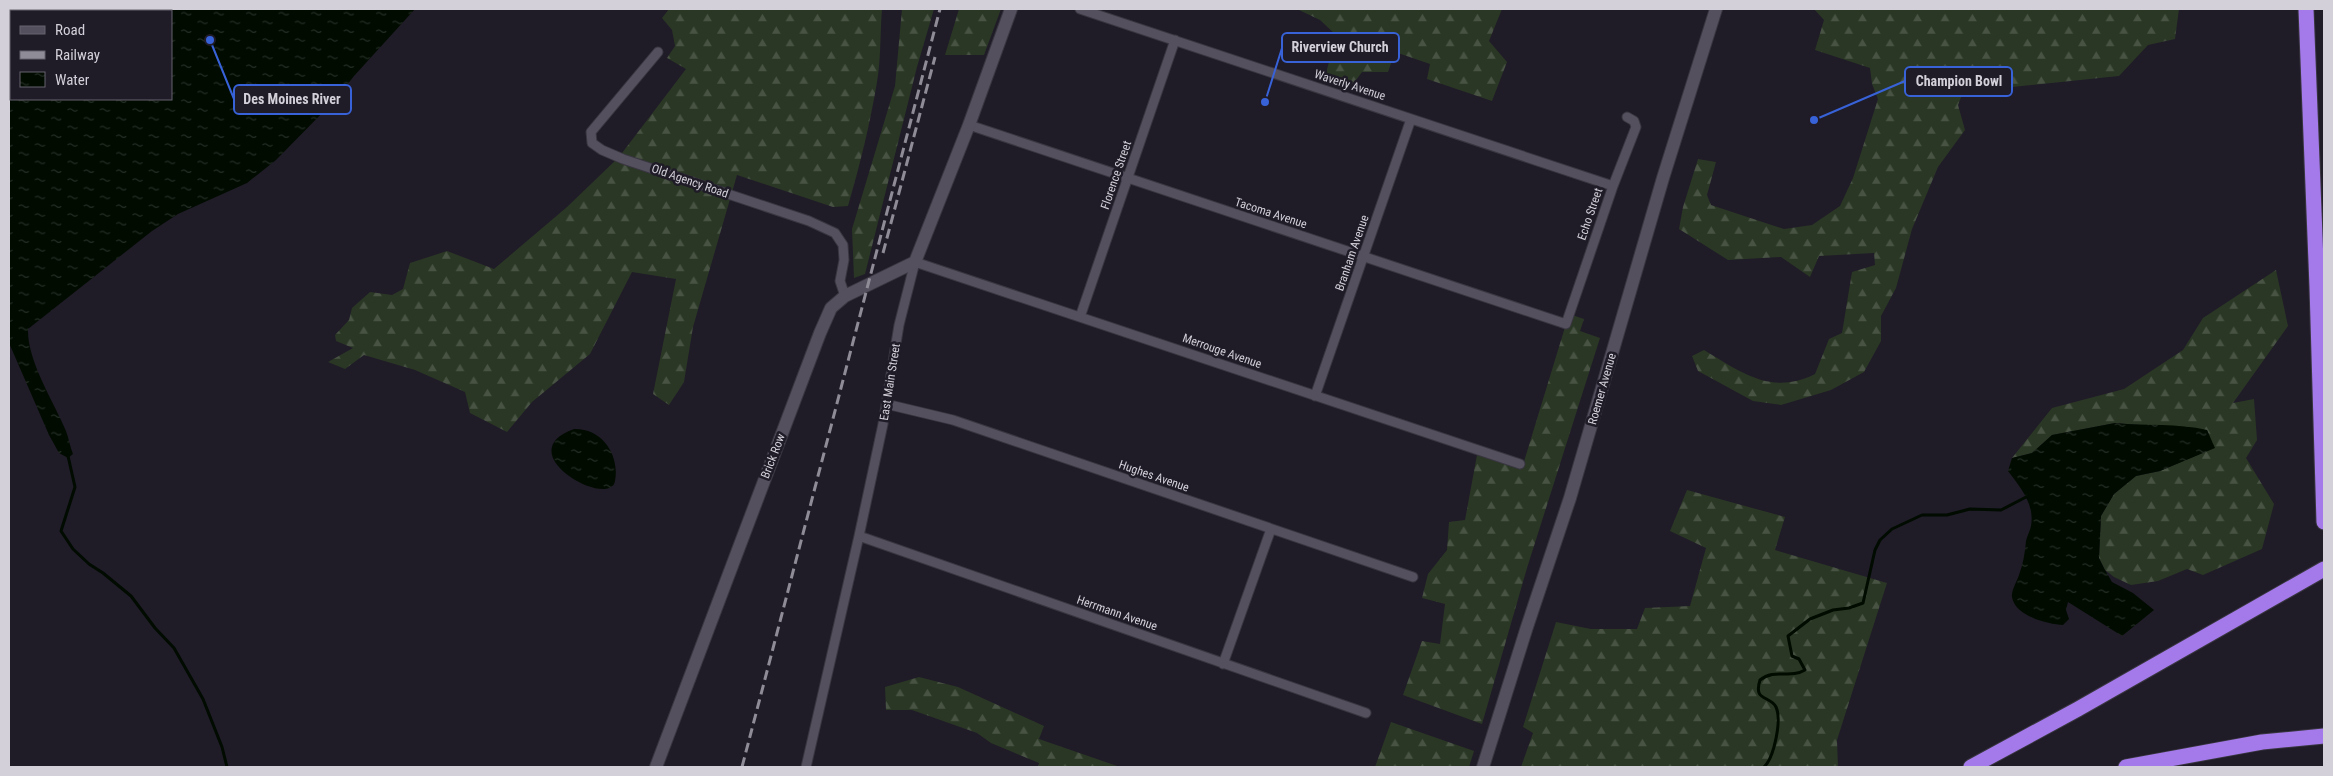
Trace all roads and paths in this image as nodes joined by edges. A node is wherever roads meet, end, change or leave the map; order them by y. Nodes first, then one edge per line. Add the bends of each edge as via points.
1 (1011, 9) edge
2 (1080, 9) edge
3 (1716, 9) edge
4 (2306, 9) edge
5 (1175, 40) junction
6 (658, 52) dead end
7 (1627, 117) dead end
8 (1411, 119) junction
9 (969, 125) junction
10 (1128, 178) junction
11 (1613, 186) junction
12 (1364, 257) junction
13 (915, 262) junction
14 (845, 296) junction
15 (1080, 317) junction
16 (1566, 324) joint
17 (1316, 396) junction
18 (886, 404) junction
19 (1520, 464) dead end
20 (2324, 522) edge
21 (1271, 529) junction
22 (859, 536) junction
23 (2324, 569) edge
24 (1412, 577) dead end
25 (1223, 664) junction
26 (1366, 713) dead end
27 (2324, 736) edge
28 (656, 767) edge
29 (806, 767) edge
30 (1483, 767) edge
31 (1971, 767) edge
32 (2126, 767) edge

1 - 9 street, East Main Street
2 - 5 street, Waverly Avenue
3 - 30 street, Roemer Avenue via 1570,498
4 - 20 highway
5 - 8 street, Waverly Avenue
5 - 10 street, Florence Street
6 - 14 street, Old Agency Road via 591,132 592,142 623,159 809,221 835,233 843,245 840,281
7 - 11 street, Echo Street via 1634,121 1636,127
8 - 11 street, Waverly Avenue
8 - 12 street, Branham Avenue
9 - 10 street, Tacoma Avenue
9 - 13 street, East Main Street
10 - 12 street, Tacoma Avenue
10 - 15 street, Florence Street
11 - 16 street, Echo Street
12 - 16 street, Tacoma Avenue
12 - 17 street, Branham Avenue
13 - 14 street, Brick Row
13 - 15 street, Merrouge Avenue
13 - 18 street, East Main Street via 899,326
14 - 28 street, Brick Row via 831,308 820,333
15 - 17 street, Merrouge Avenue
17 - 19 street, Merrouge Avenue
18 - 21 street, Hughes Avenue via 953,420
18 - 22 street, East Main Street
21 - 24 street, Hughes Avenue
21 - 25 street
22 - 25 street, Herrmann Avenue
22 - 29 street, East Main Street
23 - 31 highway
25 - 26 street, Herrmann Avenue
27 - 32 highway via 2262,742

